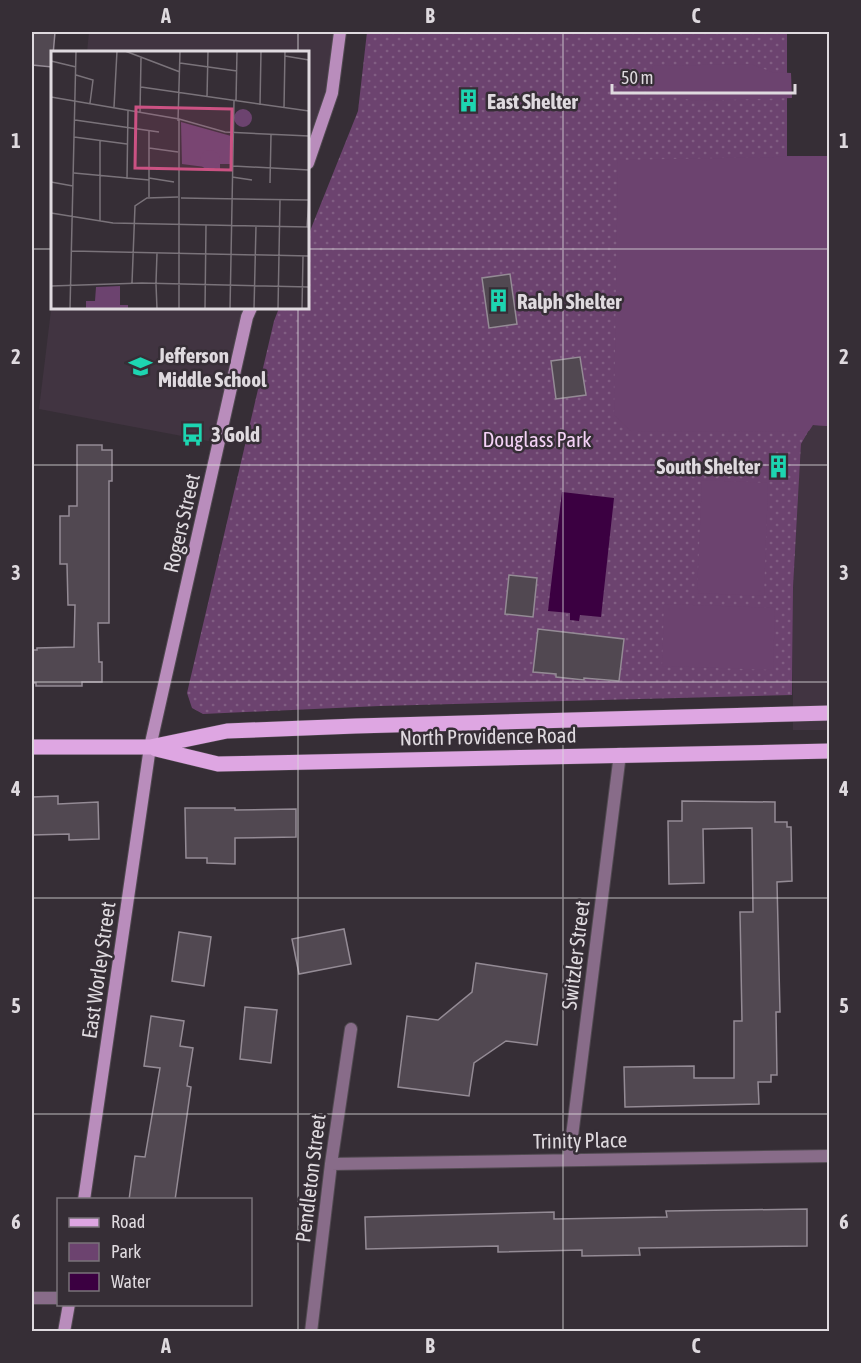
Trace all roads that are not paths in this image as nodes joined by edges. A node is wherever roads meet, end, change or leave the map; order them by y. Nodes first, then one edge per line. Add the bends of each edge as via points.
1 (340, 32) edge
2 (309, 160) edge
3 (251, 309) edge
4 (830, 713) edge
5 (32, 747) edge
6 (150, 747) junction
7 (830, 751) edge
8 (620, 754) junction
9 (351, 1029) dead end
10 (830, 1156) edge
11 (569, 1160) junction
12 (330, 1164) junction
13 (84, 1198) edge
14 (32, 1298) edge
15 (57, 1298) edge
16 (69, 1306) edge
17 (64, 1332) edge
18 (311, 1332) edge

1 - 2 street via 332,93
3 - 6 street, Rogers Street
4 - 6 main road, North Providence Road via 227,731
5 - 6 main road, North Providence Road
6 - 8 main road, North Providence Road via 218,764
6 - 13 street, East Worley Street
7 - 8 main road, North Providence Road
8 - 11 street, Switzler Street
9 - 12 street, Pendleton Street
10 - 11 street, Trinity Place
11 - 12 street, Trinity Place
12 - 18 street, Pendleton Street
14 - 15 street
16 - 17 street

